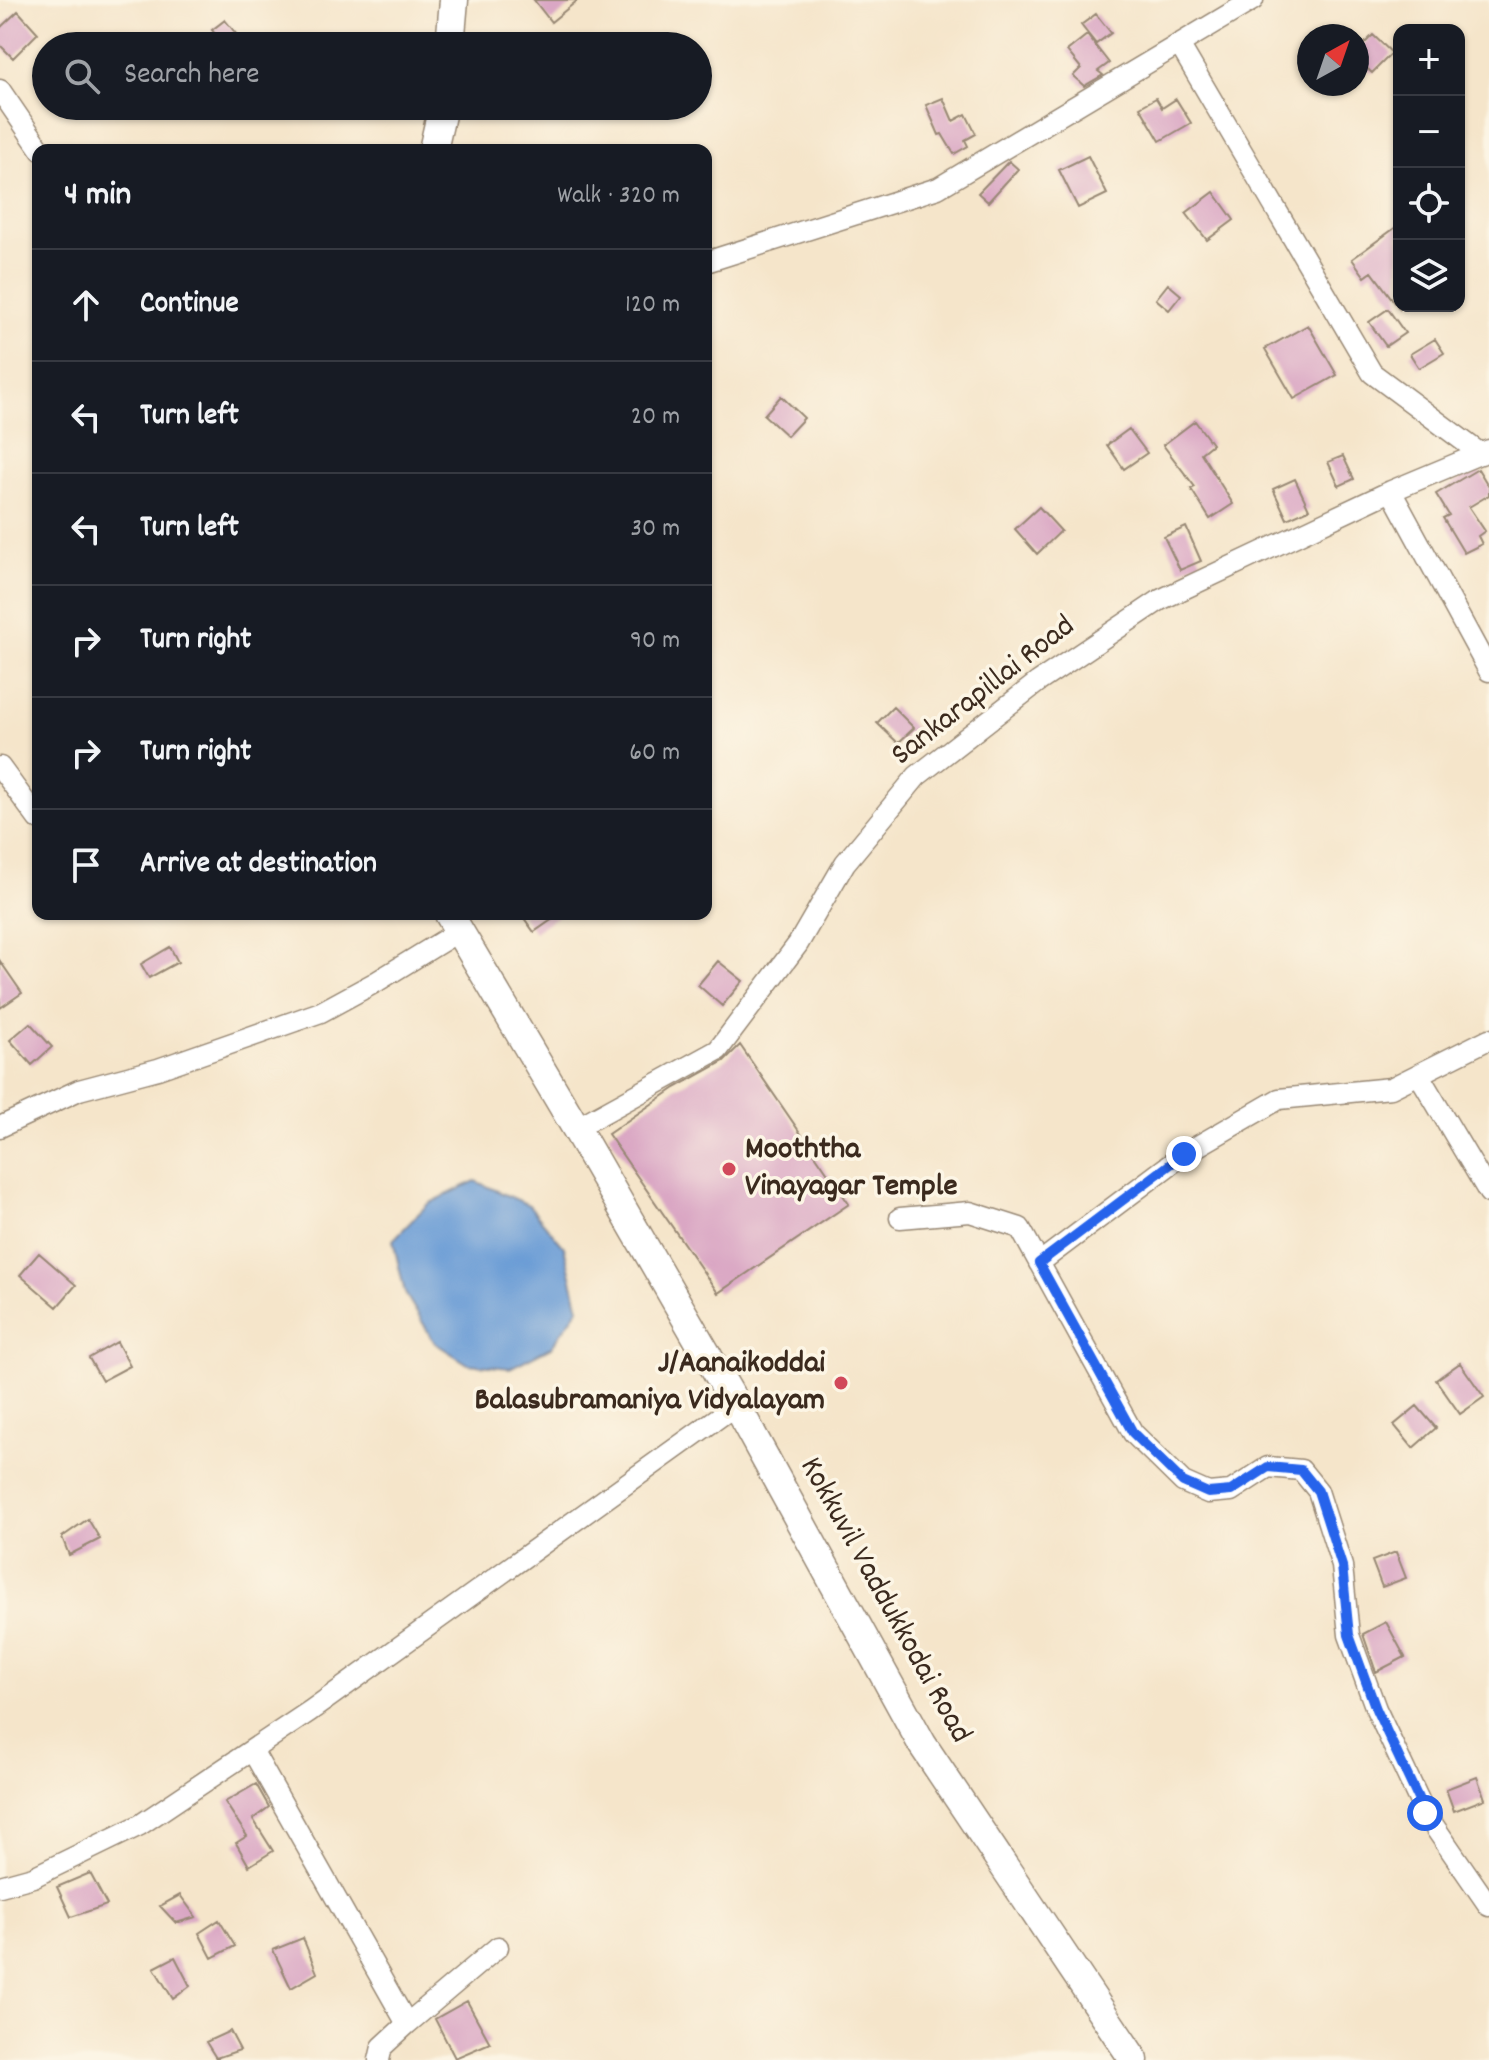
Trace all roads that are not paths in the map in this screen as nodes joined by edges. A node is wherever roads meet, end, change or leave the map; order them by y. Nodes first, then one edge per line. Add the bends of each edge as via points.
1 (454, 0) edge
2 (1253, 0) edge
3 (451, 32) edge
4 (1179, 44) junction
5 (0, 90) edge
6 (440, 120) edge
7 (37, 144) edge
8 (434, 144) edge
9 (712, 260) edge
10 (1485, 452) edge
11 (1391, 491) junction
12 (1489, 671) edge
13 (2, 775) edge
14 (32, 812) edge
15 (454, 922) edge
16 (1489, 1039) edge
17 (1419, 1075) junction
18 (0, 1127) edge
19 (576, 1128) junction
20 (1489, 1193) edge
21 (900, 1218) dead end
22 (1039, 1263) junction
23 (736, 1405) junction
24 (252, 1750) junction
25 (0, 1886) edge
26 (1489, 1906) edge
27 (498, 1947) dead end
28 (407, 2024) junction
29 (379, 2060) edge
30 (1134, 2060) edge

1 - 3 main road
2 - 4 street
4 - 9 street via 938,188
4 - 10 street via 1372,373
5 - 7 street
6 - 8 main road
10 - 11 street, Sankarapillai Road
11 - 12 street
11 - 19 street, Sankarapillai Road via 1160,600 1038,682 917,776 845,863 798,944 718,1050
13 - 14 street
15 - 18 street via 376,982 321,1012 158,1069 79,1090
15 - 19 main road, Kokkuvil Vaddukkodai Road
16 - 17 street
17 - 20 street
17 - 22 street via 1391,1088 1279,1099 1184,1154
19 - 23 main road, Kokkuvil Vaddukkodai Road
21 - 22 street via 970,1212 1020,1228
22 - 26 street via 1133,1433 1183,1482 1208,1493 1231,1491 1268,1467 1301,1470 1318,1491 1342,1566 1349,1635 1376,1709 1425,1813
23 - 24 street
23 - 30 main road, Kokkuvil Vaddukkodai Road via 922,1744
24 - 25 street via 140,1825 33,1877
24 - 28 street
27 - 28 street
28 - 29 street via 382,2047

